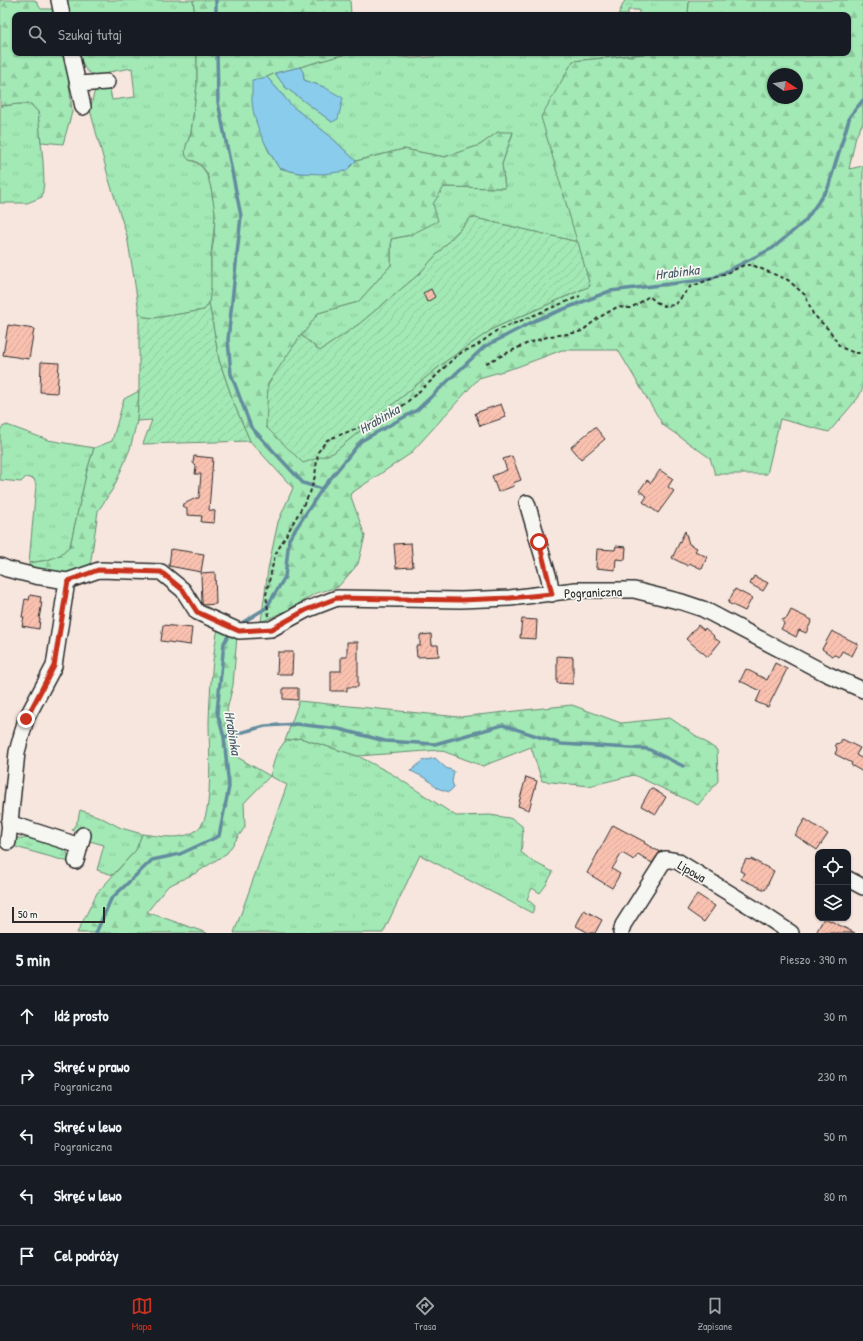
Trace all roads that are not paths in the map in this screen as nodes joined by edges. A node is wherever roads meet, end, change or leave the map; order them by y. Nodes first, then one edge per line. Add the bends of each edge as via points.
1 (59, 0) edge
2 (61, 12) edge
3 (72, 56) edge
4 (107, 82) dead end
5 (78, 84) junction
6 (83, 107) dead end
7 (527, 503) dead end
8 (0, 566) edge
9 (68, 581) junction
10 (552, 594) junction
11 (863, 690) edge
12 (9, 823) junction
13 (8, 842) dead end
14 (76, 861) dead end
15 (851, 881) edge
16 (863, 888) edge
17 (621, 933) edge
18 (791, 933) edge

1 - 2 street
3 - 5 street
4 - 5 street
5 - 6 street
7 - 10 street
8 - 9 street, Pograniczna via 35,576
9 - 10 street, Pograniczna via 98,570 161,572 183,590 197,612 239,631 272,629 306,610 337,598 461,600
9 - 12 street via 54,666 26,719 17,752
10 - 11 street, Pograniczna via 576,590 634,590 682,602 703,609
12 - 13 street
12 - 14 street via 81,840
15 - 16 street
17 - 18 street, Lipowa via 623,925 665,859 677,861

